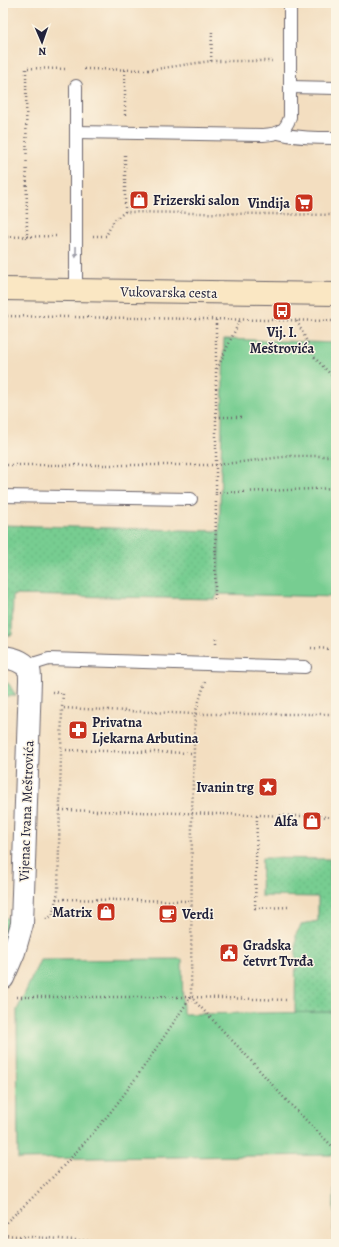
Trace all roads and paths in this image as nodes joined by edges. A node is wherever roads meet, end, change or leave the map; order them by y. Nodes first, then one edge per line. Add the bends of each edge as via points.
1 (290, 3) edge
2 (212, 31) dead end
3 (212, 61) junction
4 (290, 61) junction
5 (72, 69) dead end
6 (80, 69) dead end
7 (76, 86) dead end
8 (290, 87) junction
9 (336, 88) edge
10 (76, 132) junction
11 (278, 133) junction
12 (336, 138) edge
13 (336, 215) edge
14 (76, 235) junction
15 (3, 237) edge
16 (27, 238) junction
17 (3, 289) edge
18 (76, 290) junction
19 (336, 294) edge
20 (3, 316) edge
21 (216, 320) junction
22 (240, 320) junction
23 (297, 321) junction
24 (336, 321) edge
25 (216, 371) junction
26 (336, 380) edge
27 (216, 417) junction
28 (242, 417) dead end
29 (336, 456) edge
30 (3, 465) edge
31 (216, 465) junction
32 (336, 488) edge
33 (216, 493) junction
34 (3, 496) edge
35 (191, 499) dead end
36 (215, 599) dead end
37 (216, 638) dead end
38 (216, 647) dead end
39 (3, 657) edge
40 (305, 667) dead end
41 (29, 680) junction
42 (195, 714) junction
43 (336, 714) edge
44 (62, 750) dead end
45 (194, 753) junction
46 (60, 810) dead end
47 (192, 814) junction
48 (257, 816) junction
49 (336, 817) edge
50 (56, 899) dead end
51 (191, 901) junction
52 (290, 907) dead end
53 (3, 978) edge
54 (14, 997) dead end
55 (191, 997) junction
56 (288, 1000) dead end
57 (336, 1150) edge
58 (3, 1225) edge
59 (3, 1236) edge
60 (175, 1244) edge

1 - 4 lane
2 - 3 path
3 - 4 path
3 - 6 path via 149,70
4 - 8 lane
5 - 16 path via 26,68
7 - 10 lane
8 - 9 lane
8 - 11 lane via 290,117 287,125
10 - 11 lane via 263,135
10 - 14 lane
11 - 12 lane via 289,136
13 - 14 path via 125,212 114,220 106,236
14 - 16 path
14 -> 18 lane
15 - 16 path
17 - 18 main road, Vukovarska cesta
18 - 19 main road, Vukovarska cesta
20 - 21 path
21 - 22 path
21 - 25 path
22 - 23 path
22 - 25 path
23 - 24 path
23 - 26 path via 315,358
25 - 27 path
27 - 28 path
27 - 31 path
29 - 31 path via 291,456
30 - 31 path
31 - 33 path
32 - 33 path
33 - 36 path
34 - 35 lane
37 - 38 path
39 - 41 street via 22,664
40 - 41 lane via 49,659 36,663
41 - 42 path via 63,693 62,708
41 - 53 street, Vijenac Ivana Meštrovića via 22,924
42 - 43 path
42 - 45 path
44 - 45 path
45 - 47 path
46 - 47 path
47 - 48 path
47 - 51 path
48 - 49 path
48 - 52 path via 255,908
50 - 51 path
51 - 55 path
54 - 55 path
55 - 56 path
55 - 57 path
55 - 58 path via 135,1079 99,1126 27,1204
59 - 60 path

